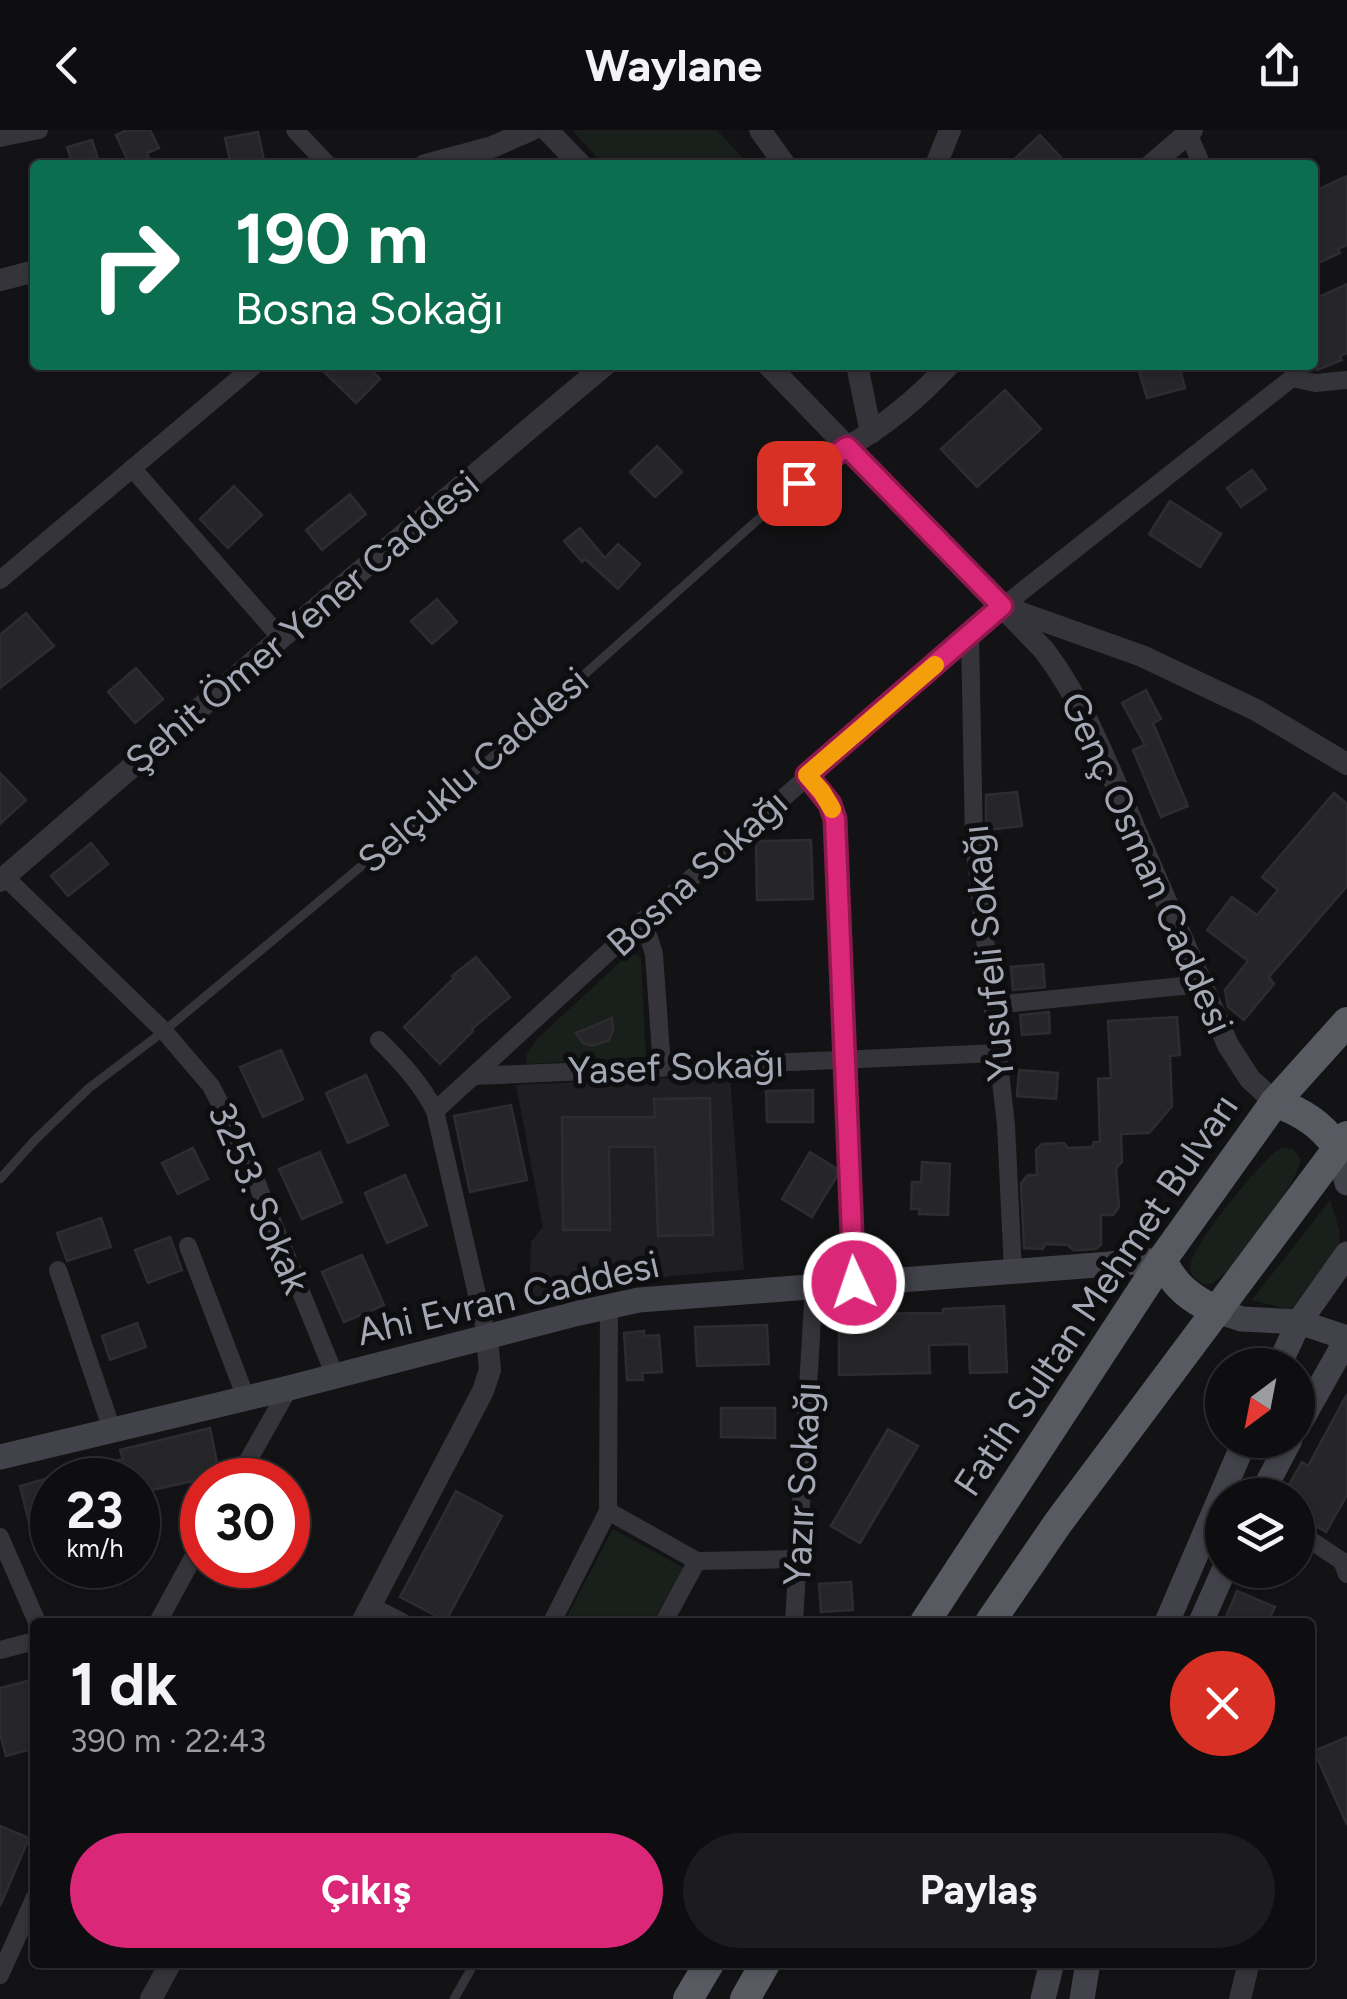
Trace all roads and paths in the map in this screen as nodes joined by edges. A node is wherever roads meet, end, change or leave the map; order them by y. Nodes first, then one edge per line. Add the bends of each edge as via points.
1 (38, 130) edge
2 (295, 130) edge
3 (531, 130) edge
4 (547, 130) edge
5 (760, 130) edge
6 (950, 130) edge
7 (1190, 132) edge
8 (0, 138) edge
9 (323, 160) edge
10 (444, 160) edge
11 (576, 160) edge
12 (781, 160) edge
13 (938, 160) edge
14 (1158, 160) edge
15 (1200, 160) edge
16 (30, 272) edge
17 (0, 280) edge
18 (249, 370) edge
19 (600, 370) edge
20 (773, 370) edge
21 (858, 370) edge
22 (944, 370) edge
23 (1289, 372) edge
24 (1347, 380) edge
25 (872, 434) junction
26 (847, 447) junction
27 (132, 468) junction
28 (0, 580) edge
29 (1002, 606) junction
30 (970, 634) junction
31 (282, 638) junction
32 (1347, 764) edge
33 (807, 775) junction
34 (2, 879) edge
35 (640, 923) junction
36 (1202, 984) junction
37 (994, 1006) junction
38 (1347, 1022) edge
39 (164, 1031) junction
40 (379, 1040) dead end
41 (998, 1053) junction
42 (843, 1060) junction
43 (662, 1068) junction
44 (474, 1076) junction
45 (1275, 1102) junction
46 (435, 1111) junction
47 (1342, 1142) edge
48 (0, 1179) edge
49 (1347, 1183) edge
50 (188, 1246) dead end
51 (1347, 1254) edge
52 (1162, 1260) junction
53 (58, 1270) dead end
54 (1012, 1271) junction
55 (854, 1283) junction
56 (814, 1286) junction
57 (609, 1306) junction
58 (1217, 1311) junction
59 (1299, 1322) junction
60 (487, 1338) junction
61 (1347, 1338) edge
62 (1287, 1348) edge
63 (1347, 1374) edge
64 (334, 1376) junction
65 (1321, 1384) junction
66 (289, 1388) junction
67 (1315, 1395) edge
68 (246, 1398) junction
69 (112, 1430) junction
70 (0, 1457) edge
71 (249, 1458) edge
72 (1238, 1458) edge
73 (608, 1510) junction
74 (0, 1537) edge
75 (1315, 1544) edge
76 (798, 1559) junction
77 (698, 1561) junction
78 (1345, 1564) edge
79 (180, 1582) edge
80 (1216, 1588) edge
81 (366, 1614) edge
82 (35, 1618) edge
83 (160, 1618) edge
84 (554, 1618) edge
85 (666, 1618) edge
86 (794, 1618) edge
87 (928, 1618) edge
88 (993, 1618) edge
89 (1169, 1618) edge
90 (1203, 1618) edge
91 (30, 1642) edge
92 (0, 1650) edge
93 (30, 1905) edge
94 (6, 1943) edge
95 (168, 1968) edge
96 (471, 1968) edge
97 (706, 1968) edge
98 (763, 1968) edge
99 (1051, 1968) edge
100 (1087, 1968) edge
101 (1247, 1968) edge
102 (0, 1975) edge
103 (151, 1999) edge
104 (454, 1999) edge
105 (688, 1999) edge
106 (746, 1999) edge
107 (1043, 1999) edge
108 (1082, 1999) edge
109 (1240, 1999) edge

1 - 8 street
2 - 9 street
3 - 10 street
4 - 11 street
5 - 12 street
6 - 13 street
7 - 14 street
7 - 15 street
16 - 17 street
18 - 27 street
19 - 31 street, Şehit Ömer Yener Caddesi
20 - 26 street, Genç Osman Caddesi
21 - 25 street
22 - 25 street, Selçuklu Caddesi
23 - 24 street via 1315,384
23 - 29 street, Bosna Sokağı
25 - 26 street, Selçuklu Caddesi
26 - 29 street, Genç Osman Caddesi
26 - 39 lane, Selçuklu Caddesi via 456,788
27 - 28 street
27 - 31 street
29 - 30 street, Bosna Sokağı
29 - 32 street via 1142,656 1256,710
29 - 36 street, Genç Osman Caddesi via 1044,650 1078,702
30 - 33 street, Bosna Sokağı
30 - 37 street, Yusufeli Sokağı via 974,842
31 - 34 street, Şehit Ömer Yener Caddesi
33 - 35 street, Bosna Sokağı
33 - 42 street via 835,819
34 - 39 street, 3253. Sokak
35 - 43 street via 654,954
35 - 44 street, Bosna Sokağı
36 - 37 street
36 - 45 street, Genç Osman Caddesi via 1238,1062
37 - 41 street, Yusufeli Sokağı
38 - 45 highway, Fatih Sultan Mehmet Bulvarı
39 - 48 lane, Selçuklu Caddesi via 89,1088
39 - 64 street, 3253. Sokak via 211,1086 242,1144
40 - 46 street
41 - 42 street, Yasef Sokağı
41 - 54 street, Yusufeli Sokağı
42 - 43 street, Yasef Sokağı
42 - 55 street
43 - 44 street, Yasef Sokağı
44 - 46 street, Bosna Sokağı
45 - 47 highway
45 - 52 highway, Fatih Sultan Mehmet Bulvarı
46 - 60 street
47 - 49 main road
47 - 58 highway
50 - 68 street
51 - 59 main road
52 - 54 main road, Ahi Evran Caddesi
52 - 58 highway via 1177,1286
52 - 87 highway, Fatih Sultan Mehmet Bulvarı
53 - 69 street
54 - 55 main road, Ahi Evran Caddesi
55 - 56 main road, Ahi Evran Caddesi
56 - 57 main road, Ahi Evran Caddesi
56 - 76 street, Yazır Sokağı
57 - 60 main road, Ahi Evran Caddesi
57 - 73 street
58 - 59 main road
58 - 88 highway
59 - 61 main road
59 - 62 main road
60 - 64 main road, Ahi Evran Caddesi
60 - 81 street via 490,1370 483,1391
61 - 65 main road
63 - 65 street
64 - 66 main road, Ahi Evran Caddesi
65 - 67 main road
66 - 68 main road, Ahi Evran Caddesi
66 - 71 street
68 - 69 main road, Ahi Evran Caddesi
69 - 70 main road, Ahi Evran Caddesi
72 - 89 main road
73 - 77 street
73 - 84 street
74 - 82 street
75 - 78 street
76 - 77 street
76 - 86 street, Yazır Sokağı
77 - 85 street
79 - 83 street
80 - 90 main road
91 - 92 street
93 - 94 street
94 - 102 street
95 - 103 street
96 - 104 lane
97 - 105 highway
98 - 106 highway
99 - 107 main road
100 - 108 main road
101 - 109 street

